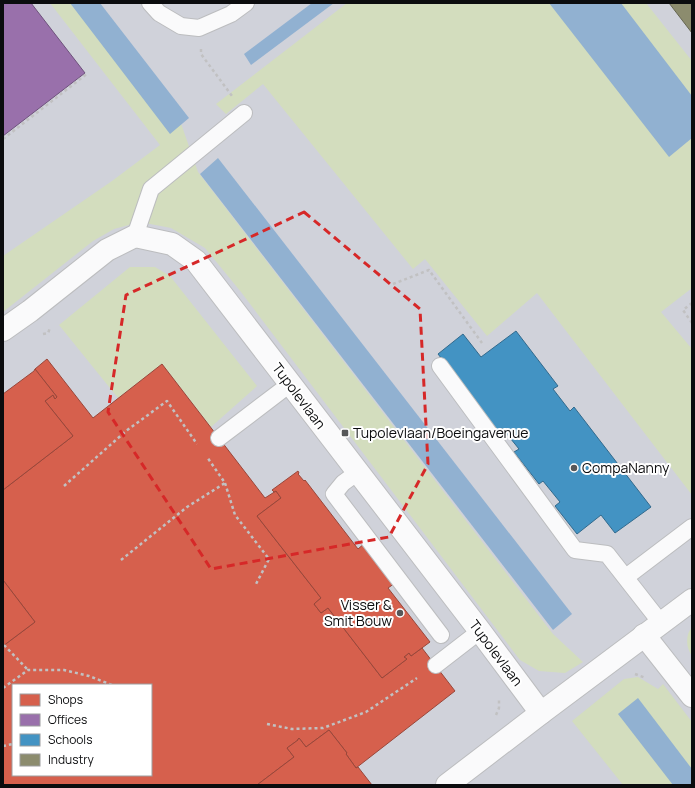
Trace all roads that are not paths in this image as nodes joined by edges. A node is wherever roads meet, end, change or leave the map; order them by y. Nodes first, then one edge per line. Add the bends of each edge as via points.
1 (150, 3) edge
2 (246, 3) edge
3 (244, 113) dead end
4 (135, 236) junction
5 (3, 330) edge
6 (440, 366) dead end
7 (290, 384) junction
8 (219, 438) dead end
9 (358, 472) junction
10 (692, 527) edge
11 (626, 577) junction
12 (692, 600) edge
13 (653, 629) junction
14 (480, 631) junction
15 (441, 635) dead end
16 (436, 665) dead end
17 (692, 696) edge
18 (541, 713) junction
19 (447, 785) edge

1 - 2 lane via 181,26 199,28 231,14
3 - 4 lane via 151,189
4 - 5 street via 107,250
4 - 7 street, Tupolevlaan via 172,244 196,261
6 - 11 lane via 575,550 607,554
7 - 8 lane
7 - 9 street, Tupolevlaan
9 - 14 street, Tupolevlaan
9 - 15 lane via 343,483 334,494
10 - 11 lane
11 - 13 lane
12 - 13 street
13 - 17 street
13 - 18 street
14 - 16 lane
14 - 18 street, Tupolevlaan
18 - 19 street

